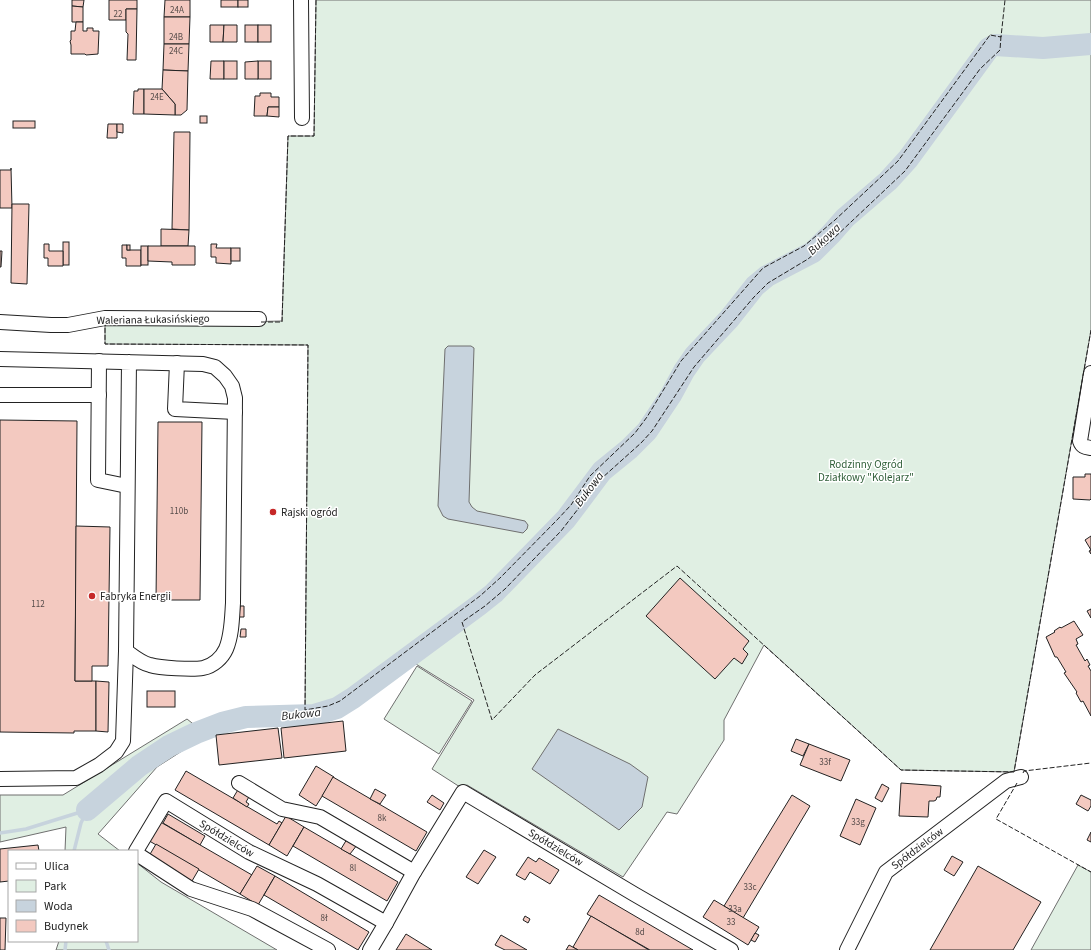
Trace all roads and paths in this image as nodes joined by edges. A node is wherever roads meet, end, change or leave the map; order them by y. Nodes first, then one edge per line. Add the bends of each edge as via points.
1 (301, 0) edge
2 (302, 118) dead end
3 (259, 319) dead end
4 (0, 322) edge
5 (0, 359) edge
6 (99, 361) junction
7 (128, 362) junction
8 (177, 363) junction
9 (1091, 373) edge
10 (0, 395) edge
11 (99, 395) junction
12 (235, 412) junction
13 (1091, 448) edge
14 (128, 486) junction
15 (126, 651) junction
16 (1021, 777) dead end
17 (0, 779) edge
18 (239, 783) dead end
19 (137, 850) edge
20 (138, 853) edge
21 (414, 872) junction
22 (386, 923) junction
23 (328, 950) edge
24 (370, 950) edge
25 (731, 950) edge
26 (847, 950) edge

1 - 2 street
3 - 4 street, Waleriana Łukasińskiego via 105,318 51,326
5 - 6 street
6 - 7 street
6 - 11 street
7 - 8 street
7 - 14 street
8 - 12 street via 215,367 232,386
8 - 12 street via 175,409
9 - 13 street via 1080,441 1082,445
10 - 11 street
11 - 14 street via 98,480
12 - 15 street via 233,603 226,648 216,661 203,668 164,668 149,665
14 - 15 street
15 - 17 street via 123,741 116,752 76,778
16 - 26 street, Spółdzielców via 1006,781 886,872
18 - 21 street via 282,809 320,817
19 - 22 street, Spółdzielców via 166,801 249,852 316,884
20 - 23 street via 191,889 252,909
21 - 22 street, Spółdzielców
21 - 25 street, Spółdzielców via 464,792
22 - 24 street

